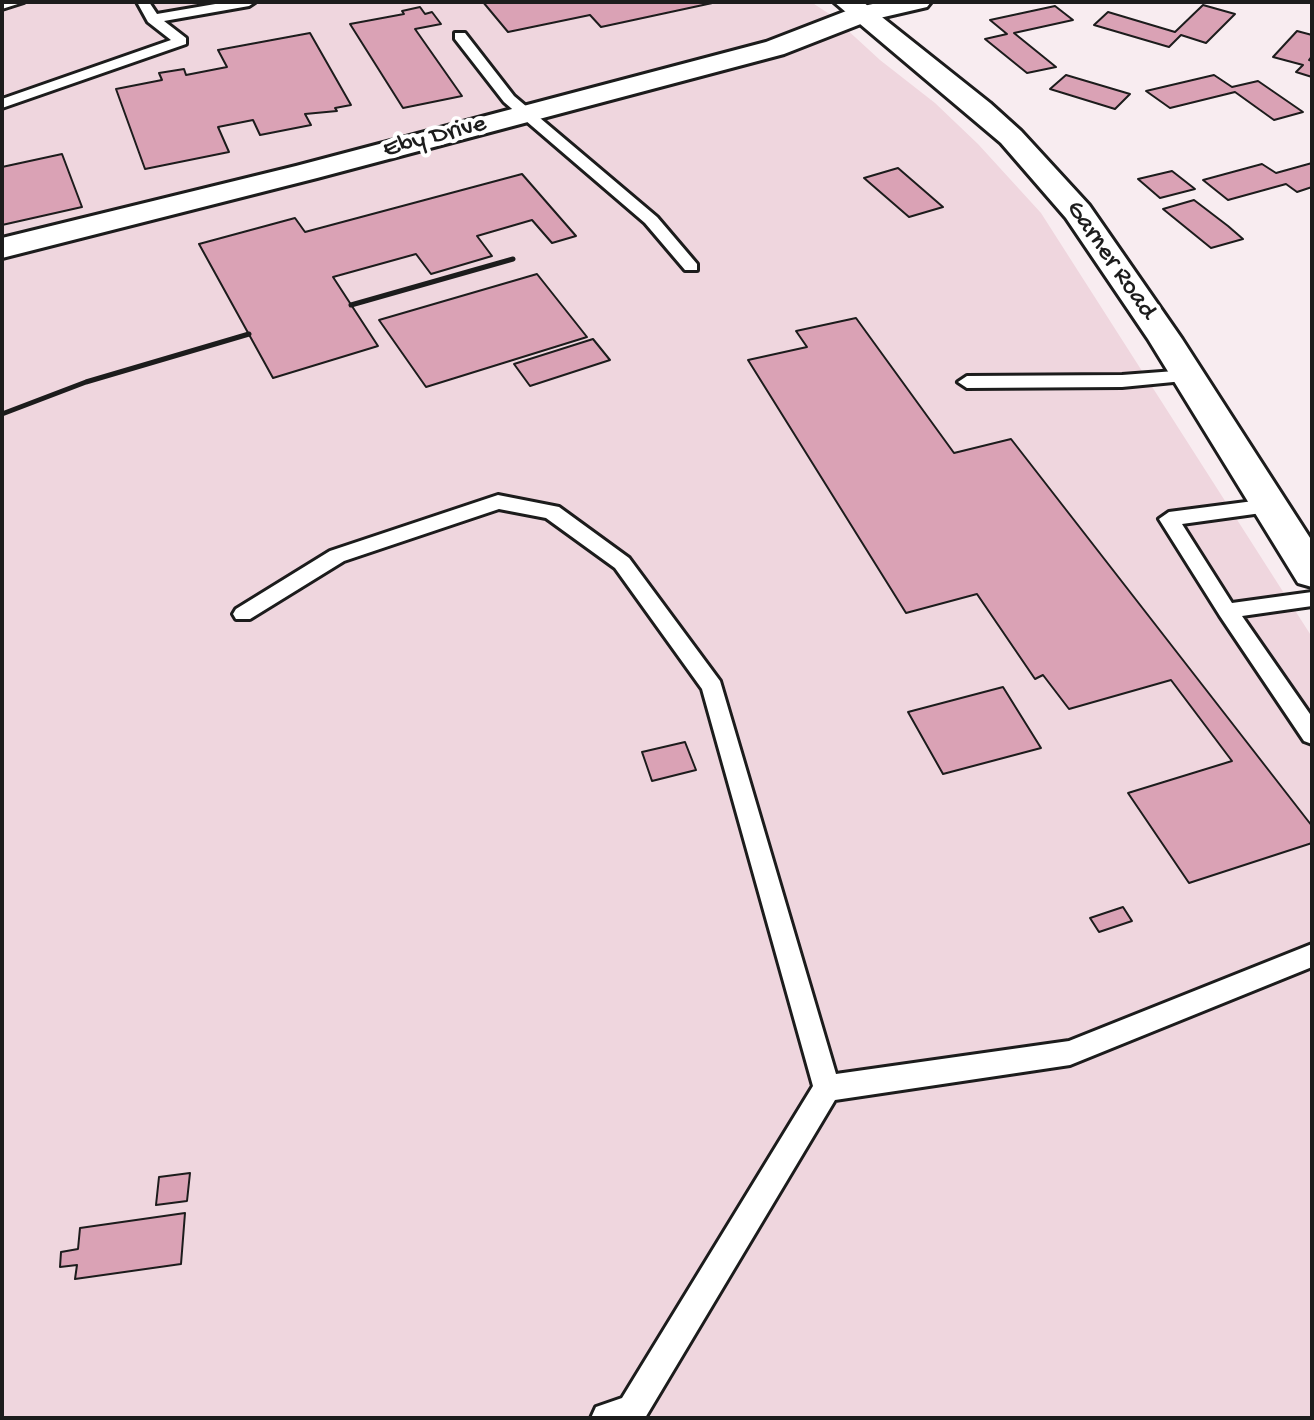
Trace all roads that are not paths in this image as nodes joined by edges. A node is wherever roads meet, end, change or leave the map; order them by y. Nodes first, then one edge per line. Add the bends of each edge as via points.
1 (18, 2) edge
2 (143, 2) edge
3 (249, 2) edge
4 (918, 2) edge
5 (2, 5) edge
6 (855, 8) edge
7 (153, 19) junction
8 (460, 36) dead end
9 (2, 104) edge
10 (526, 114) junction
11 (2, 248) edge
12 (691, 267) dead end
13 (1188, 376) junction
14 (967, 382) dead end
15 (1269, 506) junction
16 (1312, 573) edge
17 (1312, 599) edge
18 (1227, 611) junction
19 (243, 614) dead end
20 (1312, 735) edge
21 (1312, 955) edge
22 (827, 1088) junction
23 (607, 1418) edge

1 - 5 lane
2 - 7 lane
3 - 7 lane
4 - 6 street, Eby Drive
6 - 10 street, Eby Drive via 775,48
6 - 13 street, Garner Road via 1011,137 1078,212
7 - 9 lane via 181,41
8 - 10 lane
10 - 11 street, Eby Drive
10 - 12 lane via 651,220
13 - 14 lane
13 - 15 street, Garner Road
15 - 16 street, Garner Road
15 - 18 lane via 1169,519
17 - 18 lane
18 - 20 lane
19 - 22 lane via 337,556 498,502 552,512 622,563 712,687
21 - 22 lane via 1070,1053
22 - 23 lane via 632,1410

